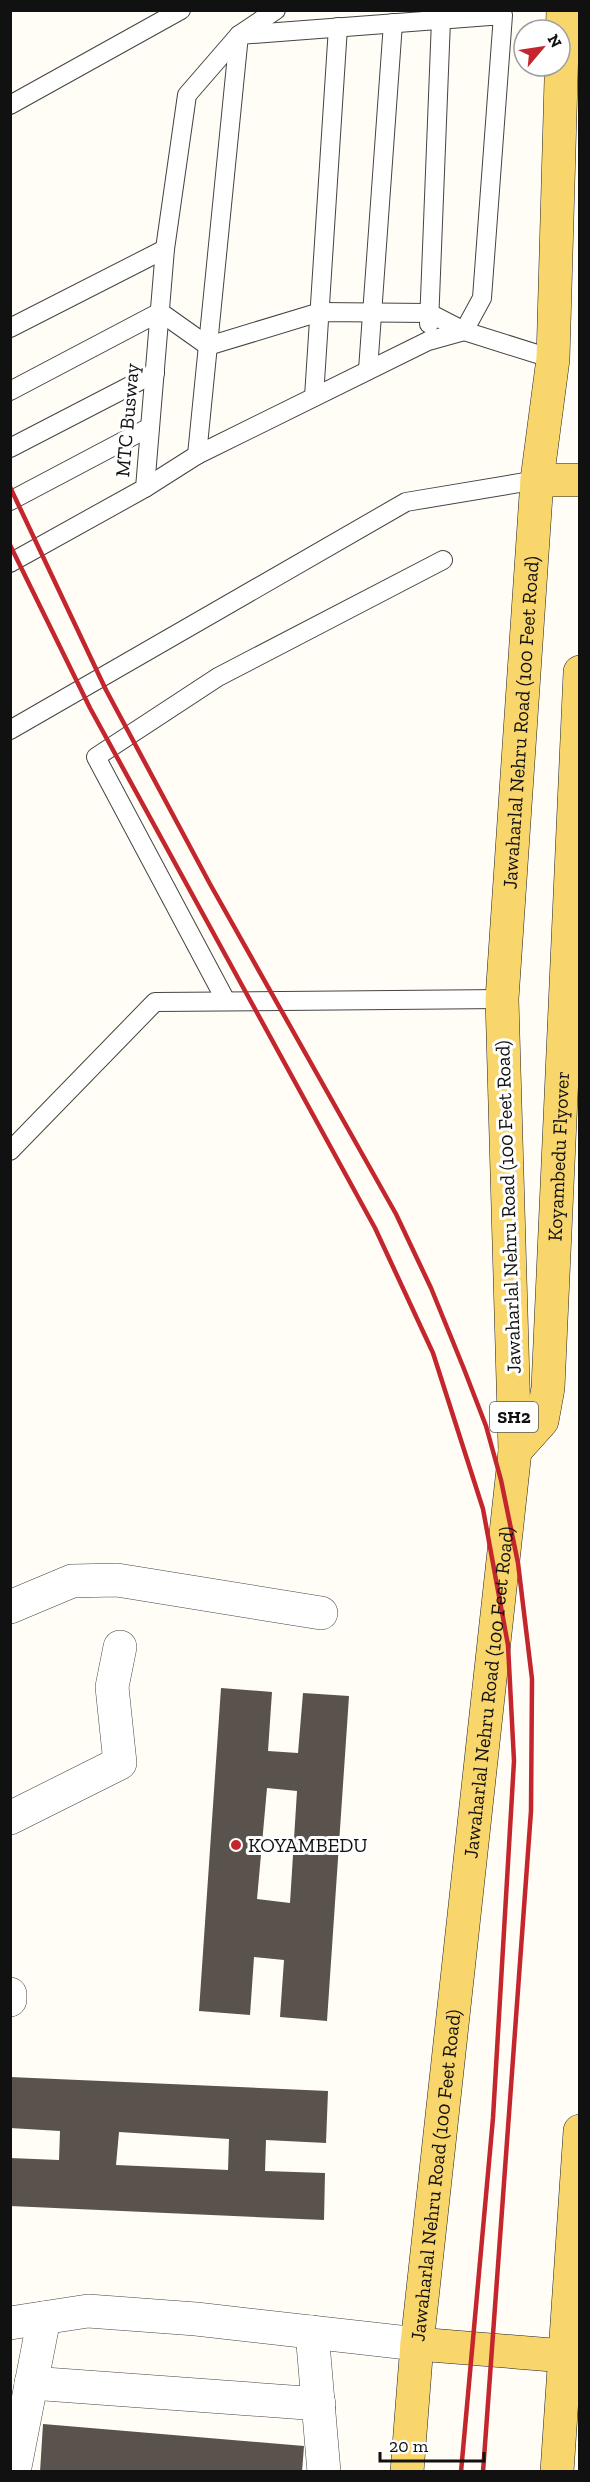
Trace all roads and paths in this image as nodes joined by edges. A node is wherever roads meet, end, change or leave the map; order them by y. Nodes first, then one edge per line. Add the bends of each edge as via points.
1 (182, 10) edge
2 (276, 10) edge
3 (563, 10) edge
4 (441, 20) junction
5 (393, 23) junction
6 (338, 27) junction
7 (239, 35) junction
8 (10, 105) edge
9 (165, 249) junction
10 (160, 312) junction
11 (320, 312) junction
12 (372, 312) junction
13 (429, 313) junction
14 (10, 328) edge
15 (464, 331) junction
16 (428, 341) junction
17 (208, 346) junction
18 (554, 359) junction
19 (368, 370) junction
20 (154, 373) junction
21 (10, 391) edge
22 (314, 397) junction
23 (150, 427) junction
24 (10, 448) edge
25 (197, 455) junction
26 (537, 480) junction
27 (579, 480) edge
28 (145, 488) junction
29 (10, 501) edge
30 (443, 560) dead end
31 (10, 563) edge
32 (579, 672) edge
33 (10, 730) edge
34 (502, 999) junction
35 (226, 1001) junction
36 (10, 1151) edge
37 (515, 1451) junction
38 (10, 1607) edge
39 (321, 1613) dead end
40 (120, 1647) dead end
41 (10, 1818) edge
42 (10, 1994) edge
43 (10, 2000) edge
44 (579, 2131) edge
45 (44, 2318) junction
46 (10, 2323) edge
47 (312, 2332) junction
48 (417, 2344) junction
49 (565, 2356) junction
50 (31, 2384) junction
51 (319, 2404) junction
52 (14, 2472) edge
53 (324, 2472) edge
54 (407, 2472) edge
55 (557, 2472) edge

1 - 8 lane
2 - 7 lane, MTC Busway
3 - 18 main road, Jawaharlal Nehru Road (100 Feet Road) / SH2
4 - 5 lane
4 - 13 lane
4 - 15 lane via 503,15 482,298
5 - 6 lane
5 - 12 lane
6 - 7 lane
6 - 11 lane
7 - 9 lane, MTC Busway via 187,95
7 - 17 lane
9 - 10 lane, MTC Busway
9 - 14 lane
10 - 17 lane
10 - 20 lane, MTC Busway
10 - 21 lane
11 - 12 lane
11 - 17 lane
11 - 22 lane
12 - 13 lane
12 - 19 lane
13 - 15 lane
13 - 16 lane
15 - 16 lane
15 - 18 lane
16 - 19 lane
17 - 25 lane
18 - 26 main road, Jawaharlal Nehru Road (100 Feet Road) / SH2
19 - 22 lane
20 - 23 lane, MTC Busway
20 - 24 lane
22 - 25 lane
23 - 28 lane, MTC Busway
23 - 29 lane
25 - 28 lane
26 - 27 main road
26 - 33 lane via 406,502
26 - 34 main road, Jawaharlal Nehru Road (100 Feet Road) / SH2
28 - 31 lane, MTC Busway
30 - 35 lane via 218,677 96,757
32 - 37 main road, Koyambedu Flyover via 548,1388 542,1421
34 - 35 lane
34 - 37 main road, Jawaharlal Nehru Road (100 Feet Road) / SH2
35 - 36 lane via 155,1002
37 - 48 main road, Jawaharlal Nehru Road (100 Feet Road) / SH2
38 - 39 street via 72,1581 117,1580
40 - 41 street via 112,1687 120,1763
42 - 43 street
44 - 49 main road
45 - 46 street
45 - 47 street via 88,2310
45 - 50 street
47 - 48 street
47 - 51 street
48 - 49 main road
48 - 54 main road, Jawaharlal Nehru Road (100 Feet Road) / SH2
49 - 55 main road
50 - 51 street
50 - 52 street
51 - 53 street

